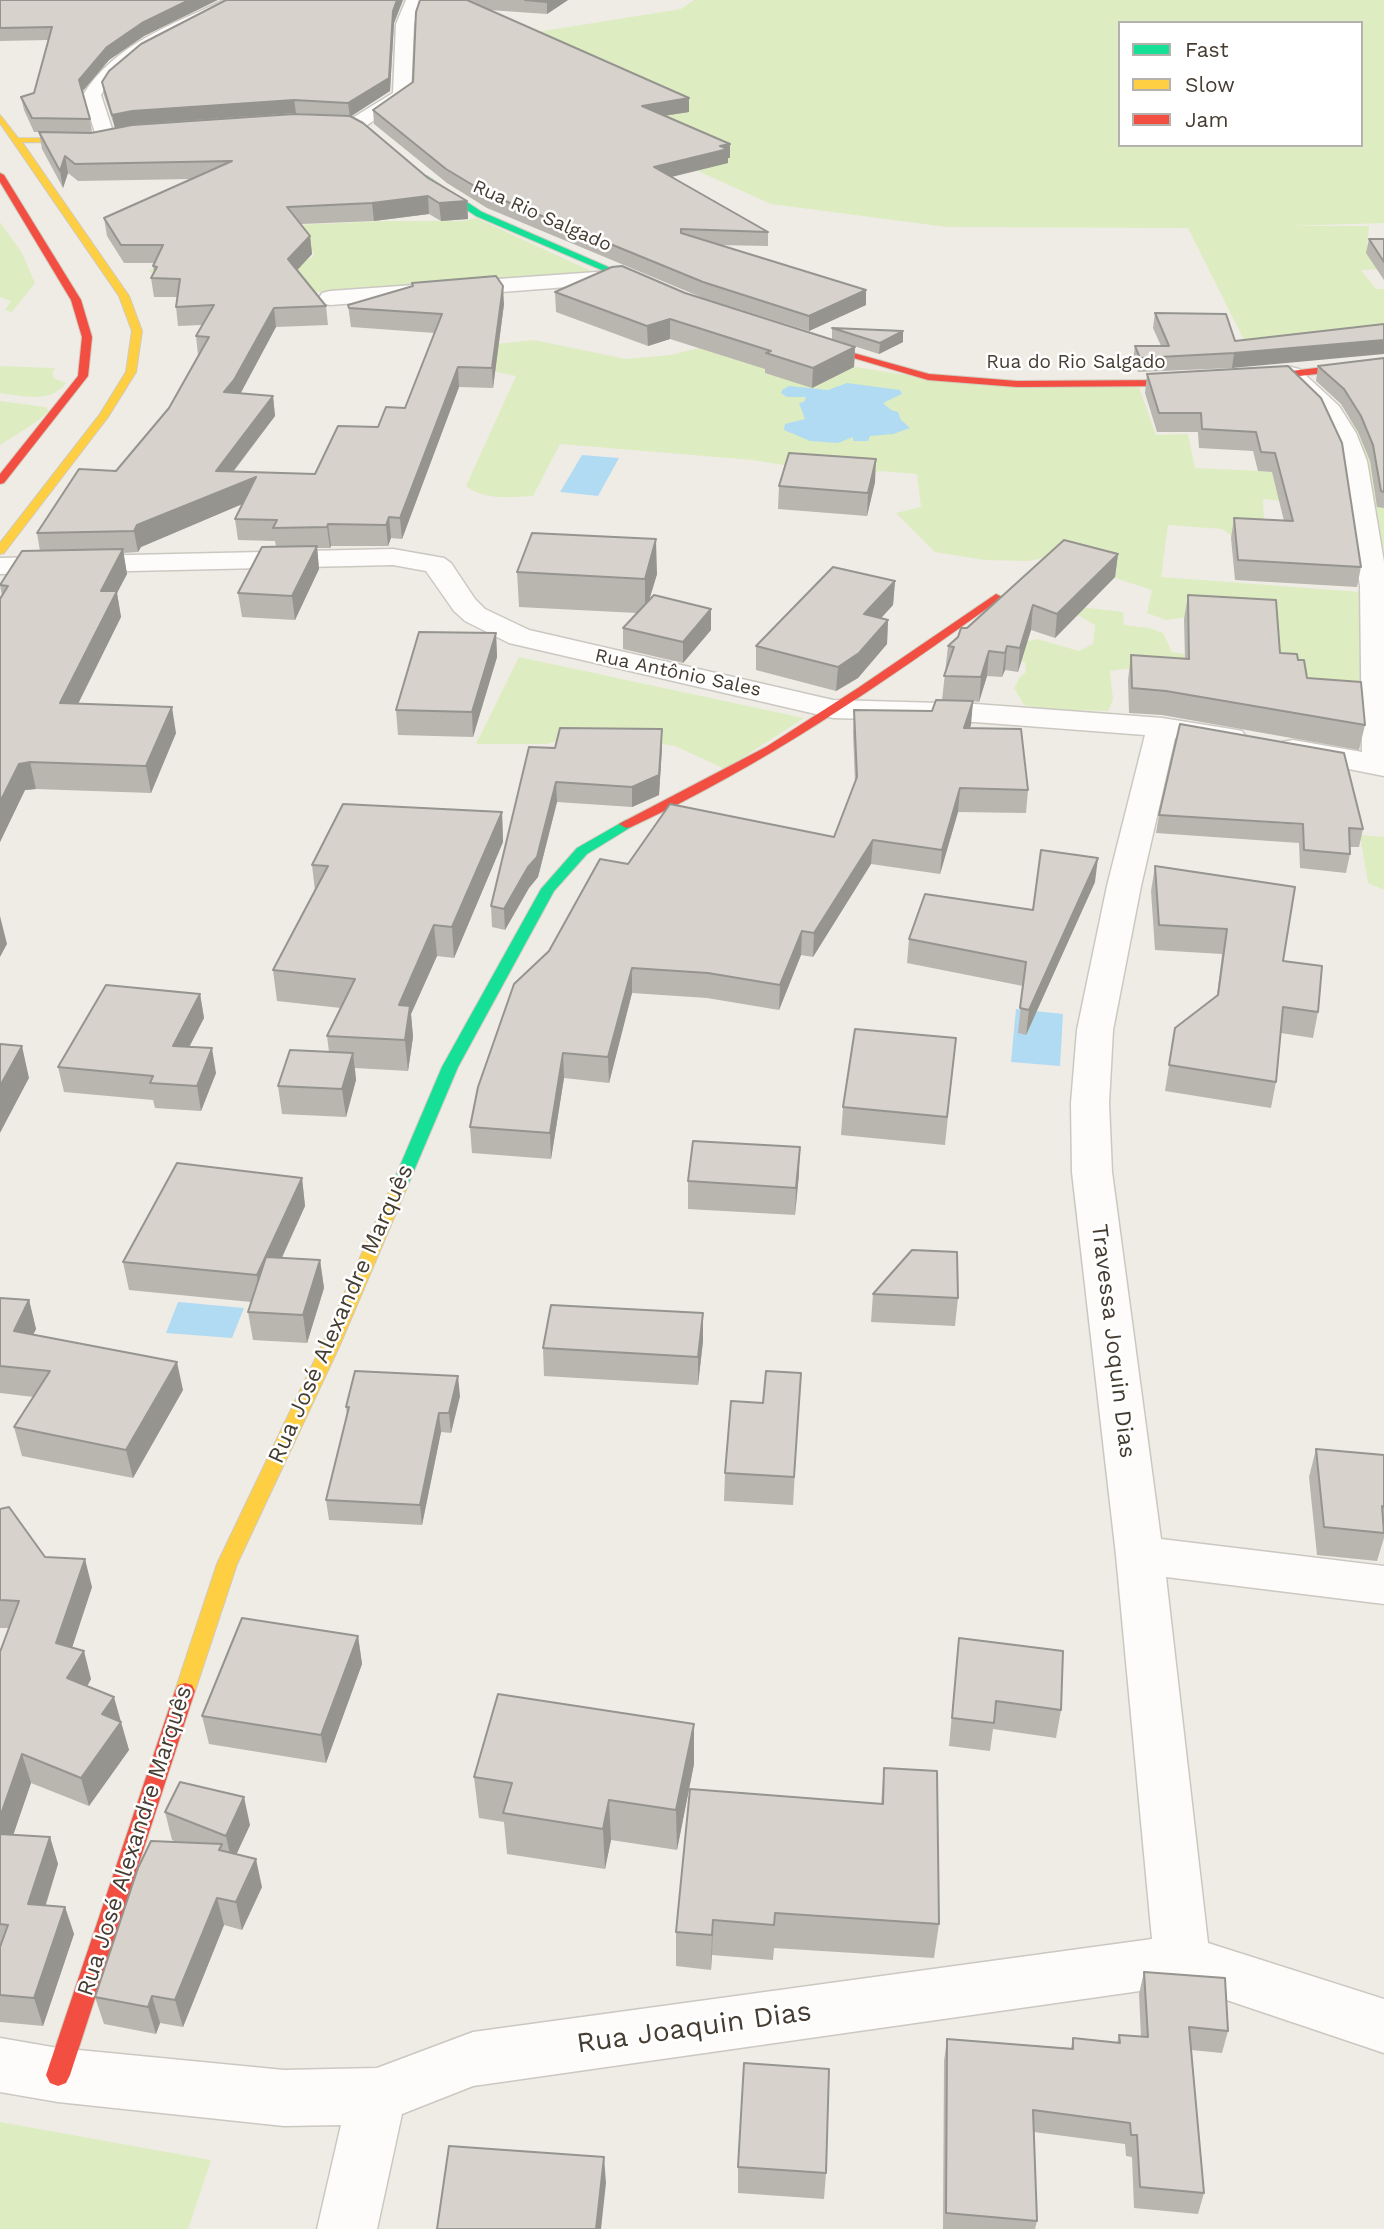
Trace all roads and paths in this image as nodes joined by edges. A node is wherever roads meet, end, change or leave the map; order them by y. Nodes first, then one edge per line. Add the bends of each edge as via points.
1 (237, 0) edge
2 (414, 0) edge
3 (0, 117) edge
4 (349, 123) joint
5 (124, 134) edge
6 (373, 134) edge
7 (105, 138) junction
8 (16, 140) junction
9 (409, 165) edge
10 (0, 175) edge
11 (625, 277) junction
12 (671, 295) edge
13 (330, 298) dead end
14 (787, 335) edge
15 (1384, 363) edge
16 (1291, 374) junction
17 (0, 481) edge
18 (0, 551) edge
19 (0, 566) edge
20 (1379, 587) edge
21 (996, 597) edge
22 (833, 709) junction
23 (1162, 727) junction
24 (1381, 765) edge
25 (1140, 1555) junction
26 (1384, 1585) edge
27 (1182, 1961) junction
28 (1384, 2026) edge
29 (0, 2065) edge
30 (58, 2075) junction
31 (377, 2096) junction
32 (347, 2229) edge

1 - 7 street via 110,69 92,95
2 - 4 street via 405,24 402,95
3 - 8 street
4 - 6 street
5 - 7 street
7 - 8 street
8 - 18 street via 124,296 136,341 131,372 104,415
9 - 11 street, Rua Rio Salgado via 438,190 479,214
10 - 17 street via 85,317 88,355 83,376
11 - 12 street, Rua Rio Salgado
11 - 13 street
14 - 16 street, Rua do Rio Salgado via 894,369 968,382 1170,383
15 - 16 street, Rua do Rio Salgado
16 - 20 street via 1330,411 1351,449
19 - 22 street, Rua Antônio Sales via 393,557 423,561 441,569 475,615 510,634
20 - 24 street
21 - 22 street, Rua José Alexandre Marquês
22 - 23 street, Rua Antônio Sales via 975,713
22 - 30 street, Rua José Alexandre Marquês via 678,802 624,824 582,851 548,889 506,961 450,1067 330,1346 227,1564
23 - 24 street, Rua Antônio Sales
23 - 25 street, Travessa Joquin Dias via 1095,1030 1090,1103 1092,1172
25 - 26 street
25 - 27 street, Travessa Joquin Dias
27 - 28 street, Rua Joaquin Dias
27 - 31 street, Rua Joaquin Dias via 473,2059
29 - 30 street, Rua Joaquin Dias
30 - 31 street, Rua Joaquin Dias via 284,2098
31 - 32 street

